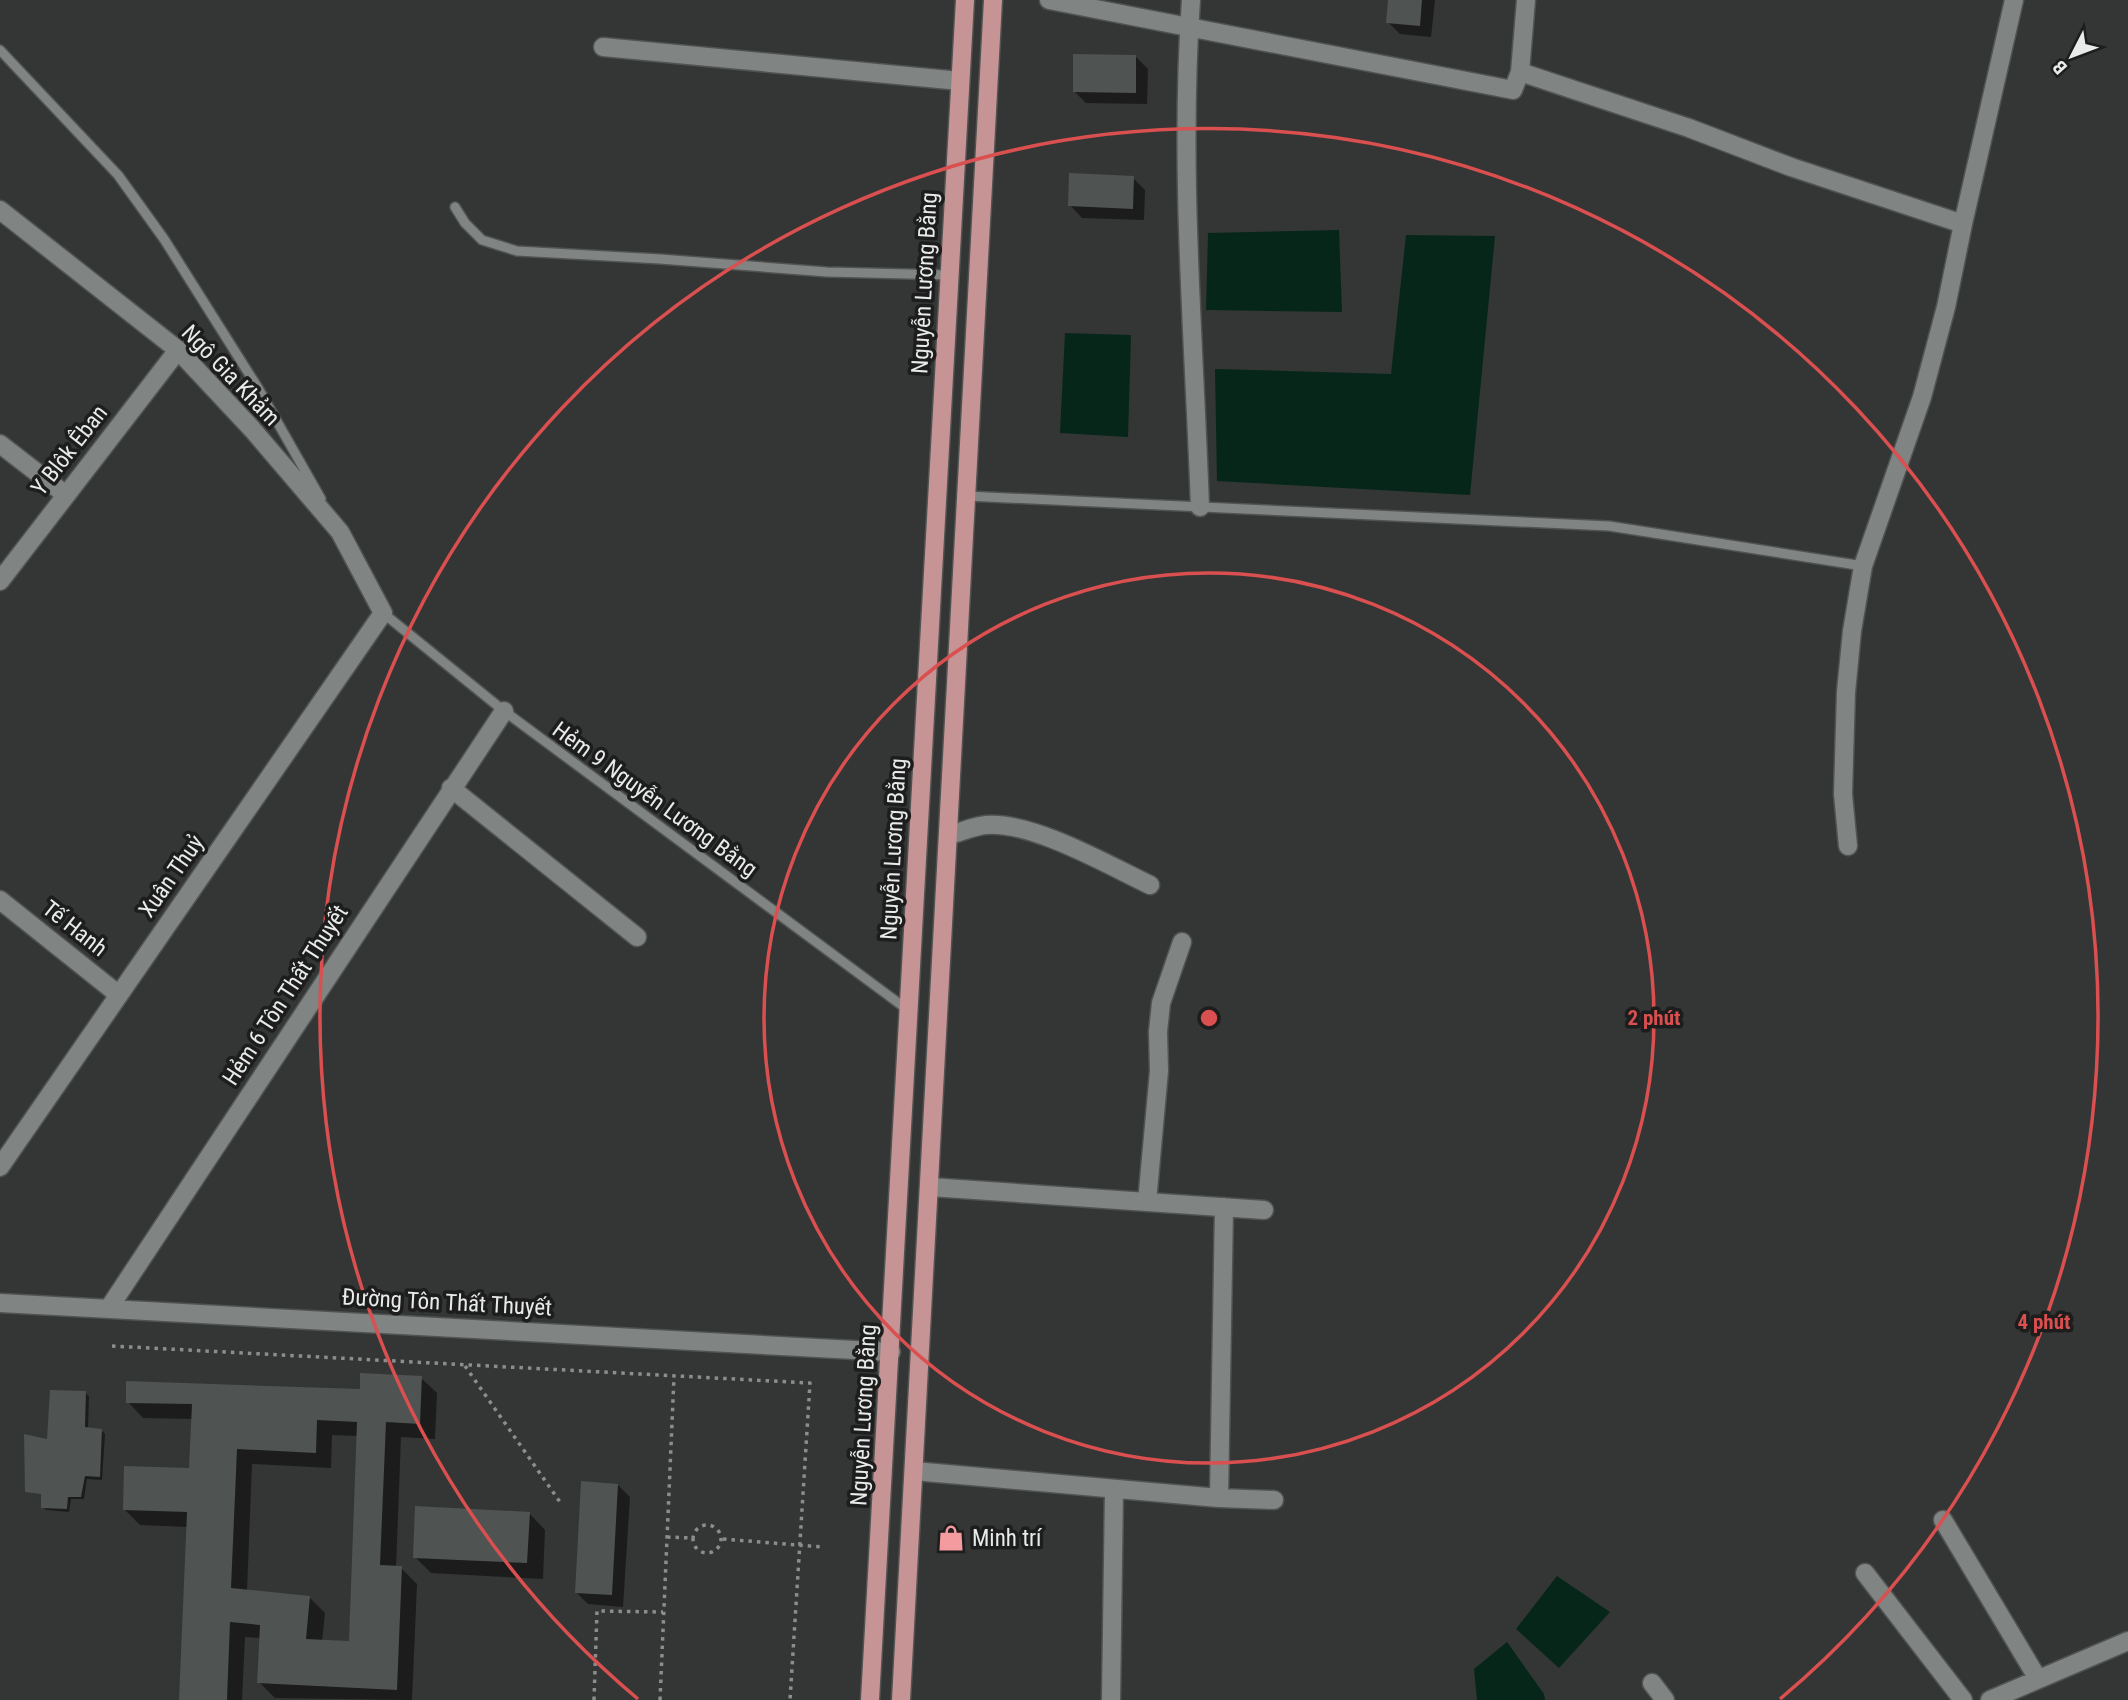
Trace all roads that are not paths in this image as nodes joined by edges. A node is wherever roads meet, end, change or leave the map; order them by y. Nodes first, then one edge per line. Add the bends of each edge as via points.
1 (965, 0) edge
2 (993, 0) edge
3 (1049, 0) edge
4 (1191, 0) edge
5 (1527, 0) edge
6 (2014, 0) edge
7 (1189, 27) junction
8 (603, 47) dead end
9 (0, 50) edge
10 (1520, 72) junction
11 (960, 81) junction
12 (455, 207) dead end
13 (0, 210) edge
14 (1963, 224) junction
15 (949, 275) junction
16 (178, 350) junction
17 (0, 443) edge
18 (66, 495) junction
19 (967, 496) junction
20 (1200, 507) junction
21 (340, 532) junction
22 (1863, 566) junction
23 (0, 580) edge
24 (383, 613) junction
25 (503, 711) junction
26 (451, 788) junction
27 (949, 835) junction
28 (1848, 846) dead end
29 (1150, 885) dead end
30 (0, 900) edge
31 (638, 937) dead end
32 (1182, 942) dead end
33 (119, 995) junction
34 (909, 1011) junction
35 (0, 1167) edge
36 (930, 1187) junction
37 (1147, 1202) junction
38 (1224, 1207) junction
39 (1264, 1210) dead end
40 (0, 1303) edge
41 (109, 1308) junction
42 (891, 1352) junction
43 (914, 1471) junction
44 (1114, 1490) junction
45 (1219, 1498) junction
46 (1274, 1500) dead end
47 (1943, 1520) dead end
48 (881, 1549) junction
49 (909, 1551) junction
50 (1864, 1573) dead end
51 (2128, 1641) edge
52 (2038, 1679) junction
53 (1652, 1683) dead end
54 (870, 1700) edge
55 (901, 1700) edge
56 (1111, 1700) edge
57 (1665, 1700) edge
58 (1963, 1700) edge
59 (1990, 1700) edge

1 - 11 main road, Nguyễn Lương Bằng
2 - 19 main road
3 - 7 street
4 - 7 street
5 - 10 street
6 - 14 street
7 - 10 street via 1513,90
7 - 20 street via 1185,181
8 - 11 street
9 - 21 lane via 118,175 164,239 258,388
10 - 14 street
11 - 15 main road, Nguyễn Lương Bằng
12 - 15 lane via 482,240 517,251 827,272
13 - 16 street, Ngô Gia Khảm
14 - 22 street via 1922,397
15 - 34 main road, Nguyễn Lương Bằng
16 - 18 street, Y Blôk Êban
16 - 21 street, Ngô Gia Khảm
17 - 18 street
18 - 23 street, Y Blôk Êban
19 - 20 lane
19 - 27 main road
20 - 22 lane via 1609,526
21 - 24 street, Ngô Gia Khảm
22 - 28 street via 1846,692 1843,794
24 - 25 lane, Hẻm 9 Nguyễn Lương Bằng
24 - 33 street, Xuân Thuỷ
25 - 26 street, Hẻm 6 Tôn Thất Thuyết
25 - 34 lane, Hẻm 9 Nguyễn Lương Bằng
26 - 31 street
26 - 41 street, Hẻm 6 Tôn Thất Thuyết
27 - 29 street via 984,825 1012,826
27 - 36 main road
30 - 33 street, Tế Hanh
32 - 37 street via 1161,1003
33 - 35 street, Xuân Thuỷ
34 - 42 main road, Nguyễn Lương Bằng
36 - 37 street
36 - 43 main road
37 - 38 street
38 - 39 street
38 - 45 street
40 - 41 street, Đường Tôn Thất Thuyết
41 - 42 street, Đường Tôn Thất Thuyết
42 - 48 main road, Nguyễn Lương Bằng
43 - 44 street
43 - 49 main road
44 - 45 street
44 - 56 street
45 - 46 street
47 - 52 street
48 - 49 main road
48 - 54 main road, Nguyễn Lương Bằng
49 - 55 main road
50 - 58 street
51 - 52 street
52 - 59 street
53 - 57 street

